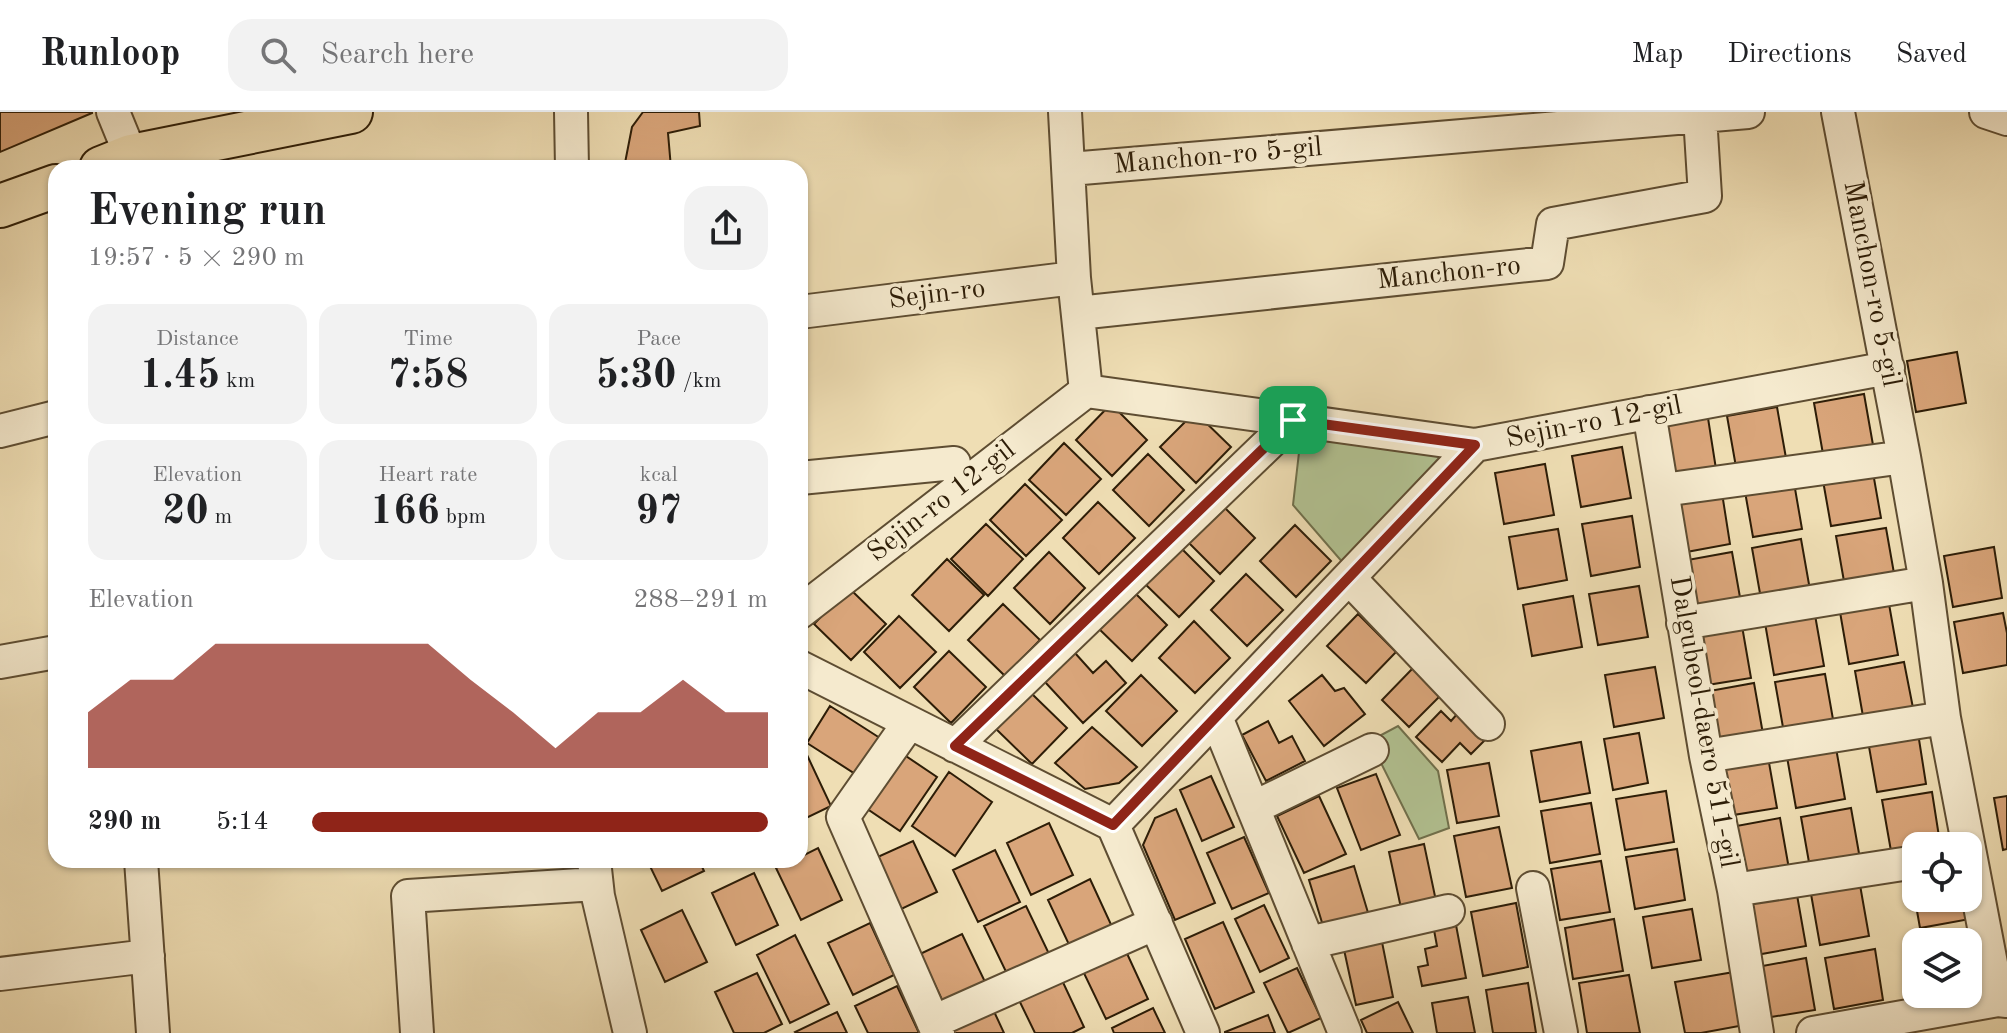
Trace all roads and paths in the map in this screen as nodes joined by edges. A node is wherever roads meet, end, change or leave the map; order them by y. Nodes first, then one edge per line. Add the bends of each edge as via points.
1 (113, 112) edge
2 (351, 112) edge
3 (571, 112) edge
4 (1065, 112) edge
5 (1748, 112) edge
6 (1838, 112) edge
7 (1986, 112) edge
8 (1700, 116) junction
9 (2007, 119) edge
10 (116, 160) edge
11 (125, 160) edge
12 (572, 160) edge
13 (1070, 169) junction
14 (48, 189) edge
15 (0, 206) edge
16 (1074, 278) junction
17 (808, 311) edge
18 (1078, 313) junction
19 (1888, 368) junction
20 (1086, 391) junction
21 (1649, 412) junction
22 (48, 419) edge
23 (1293, 420) junction
24 (0, 431) edge
25 (1475, 445) junction
26 (1904, 457) junction
27 (954, 463) dead end
28 (808, 477) edge
29 (1663, 490) junction
30 (1349, 578) junction
31 (1926, 583) junction
32 (808, 606) edge
33 (1683, 623) junction
34 (48, 653) edge
35 (0, 662) edge
36 (808, 671) edge
37 (1216, 717) junction
38 (1944, 718) junction
39 (909, 723) junction
40 (1488, 724) dead end
41 (955, 746) junction
42 (1372, 750) dead end
43 (1706, 756) junction
44 (1253, 808) junction
45 (1113, 825) junction
46 (1965, 832) edge
47 (1902, 864) edge
48 (142, 868) edge
49 (595, 872) edge
50 (1533, 888) dead end
51 (1734, 890) junction
52 (1448, 911) dead end
53 (1982, 912) edge
54 (1156, 923) junction
55 (1308, 943) junction
56 (148, 956) junction
57 (0, 974) edge
58 (2002, 1001) edge
59 (935, 1028) edge
60 (153, 1033) edge
61 (417, 1033) edge
62 (630, 1033) edge
63 (1203, 1033) edge
64 (1345, 1033) edge
65 (1561, 1033) edge
66 (1757, 1033) edge
67 (1813, 1033) edge

1 - 10 street
2 - 11 main road
3 - 12 street
4 - 13 street
5 - 8 street, Manchon-ro 5-gil
6 - 19 street, Manchon-ro 5-gil
7 - 9 street
8 - 13 street, Manchon-ro 5-gil
8 - 18 street, Manchon-ro via 1705,196 1553,224 1547,263
13 - 16 street
14 - 15 main road
16 - 17 street, Sejin-ro
16 - 18 street
18 - 20 street
19 - 21 street, Sejin-ro 12-gil
19 - 26 street, Manchon-ro 5-gil
20 - 23 street, Sejin-ro 12-gil
20 - 32 street, Sejin-ro 12-gil
21 - 25 street, Sejin-ro 12-gil
21 - 29 street, Dalgubeol-daero 511-gil
22 - 24 street
23 - 25 street, Sejin-ro 12-gil
23 - 41 street
25 - 30 street
26 - 29 street
26 - 31 street, Manchon-ro 5-gil
27 - 28 street
29 - 33 street, Dalgubeol-daero 511-gil
30 - 37 street
30 - 40 street
31 - 33 street
31 - 38 street, Manchon-ro 5-gil
33 - 43 street, Dalgubeol-daero 511-gil
34 - 35 street
36 - 39 street
37 - 44 street
37 - 45 street
38 - 43 street
38 - 46 street, Manchon-ro 5-gil
39 - 41 street
39 - 59 street via 843,817
41 - 45 street
42 - 44 street
43 - 51 street, Dalgubeol-daero 511-gil
44 - 55 street
45 - 54 street
47 - 51 street
48 - 56 street
49 - 61 street via 408,896
49 - 62 street
50 - 65 street
51 - 66 street, Dalgubeol-daero 511-gil
52 - 55 street
53 - 58 street, Manchon-ro 5-gil
54 - 59 street
54 - 63 street
55 - 64 street
56 - 57 street
56 - 60 street
58 - 67 street

